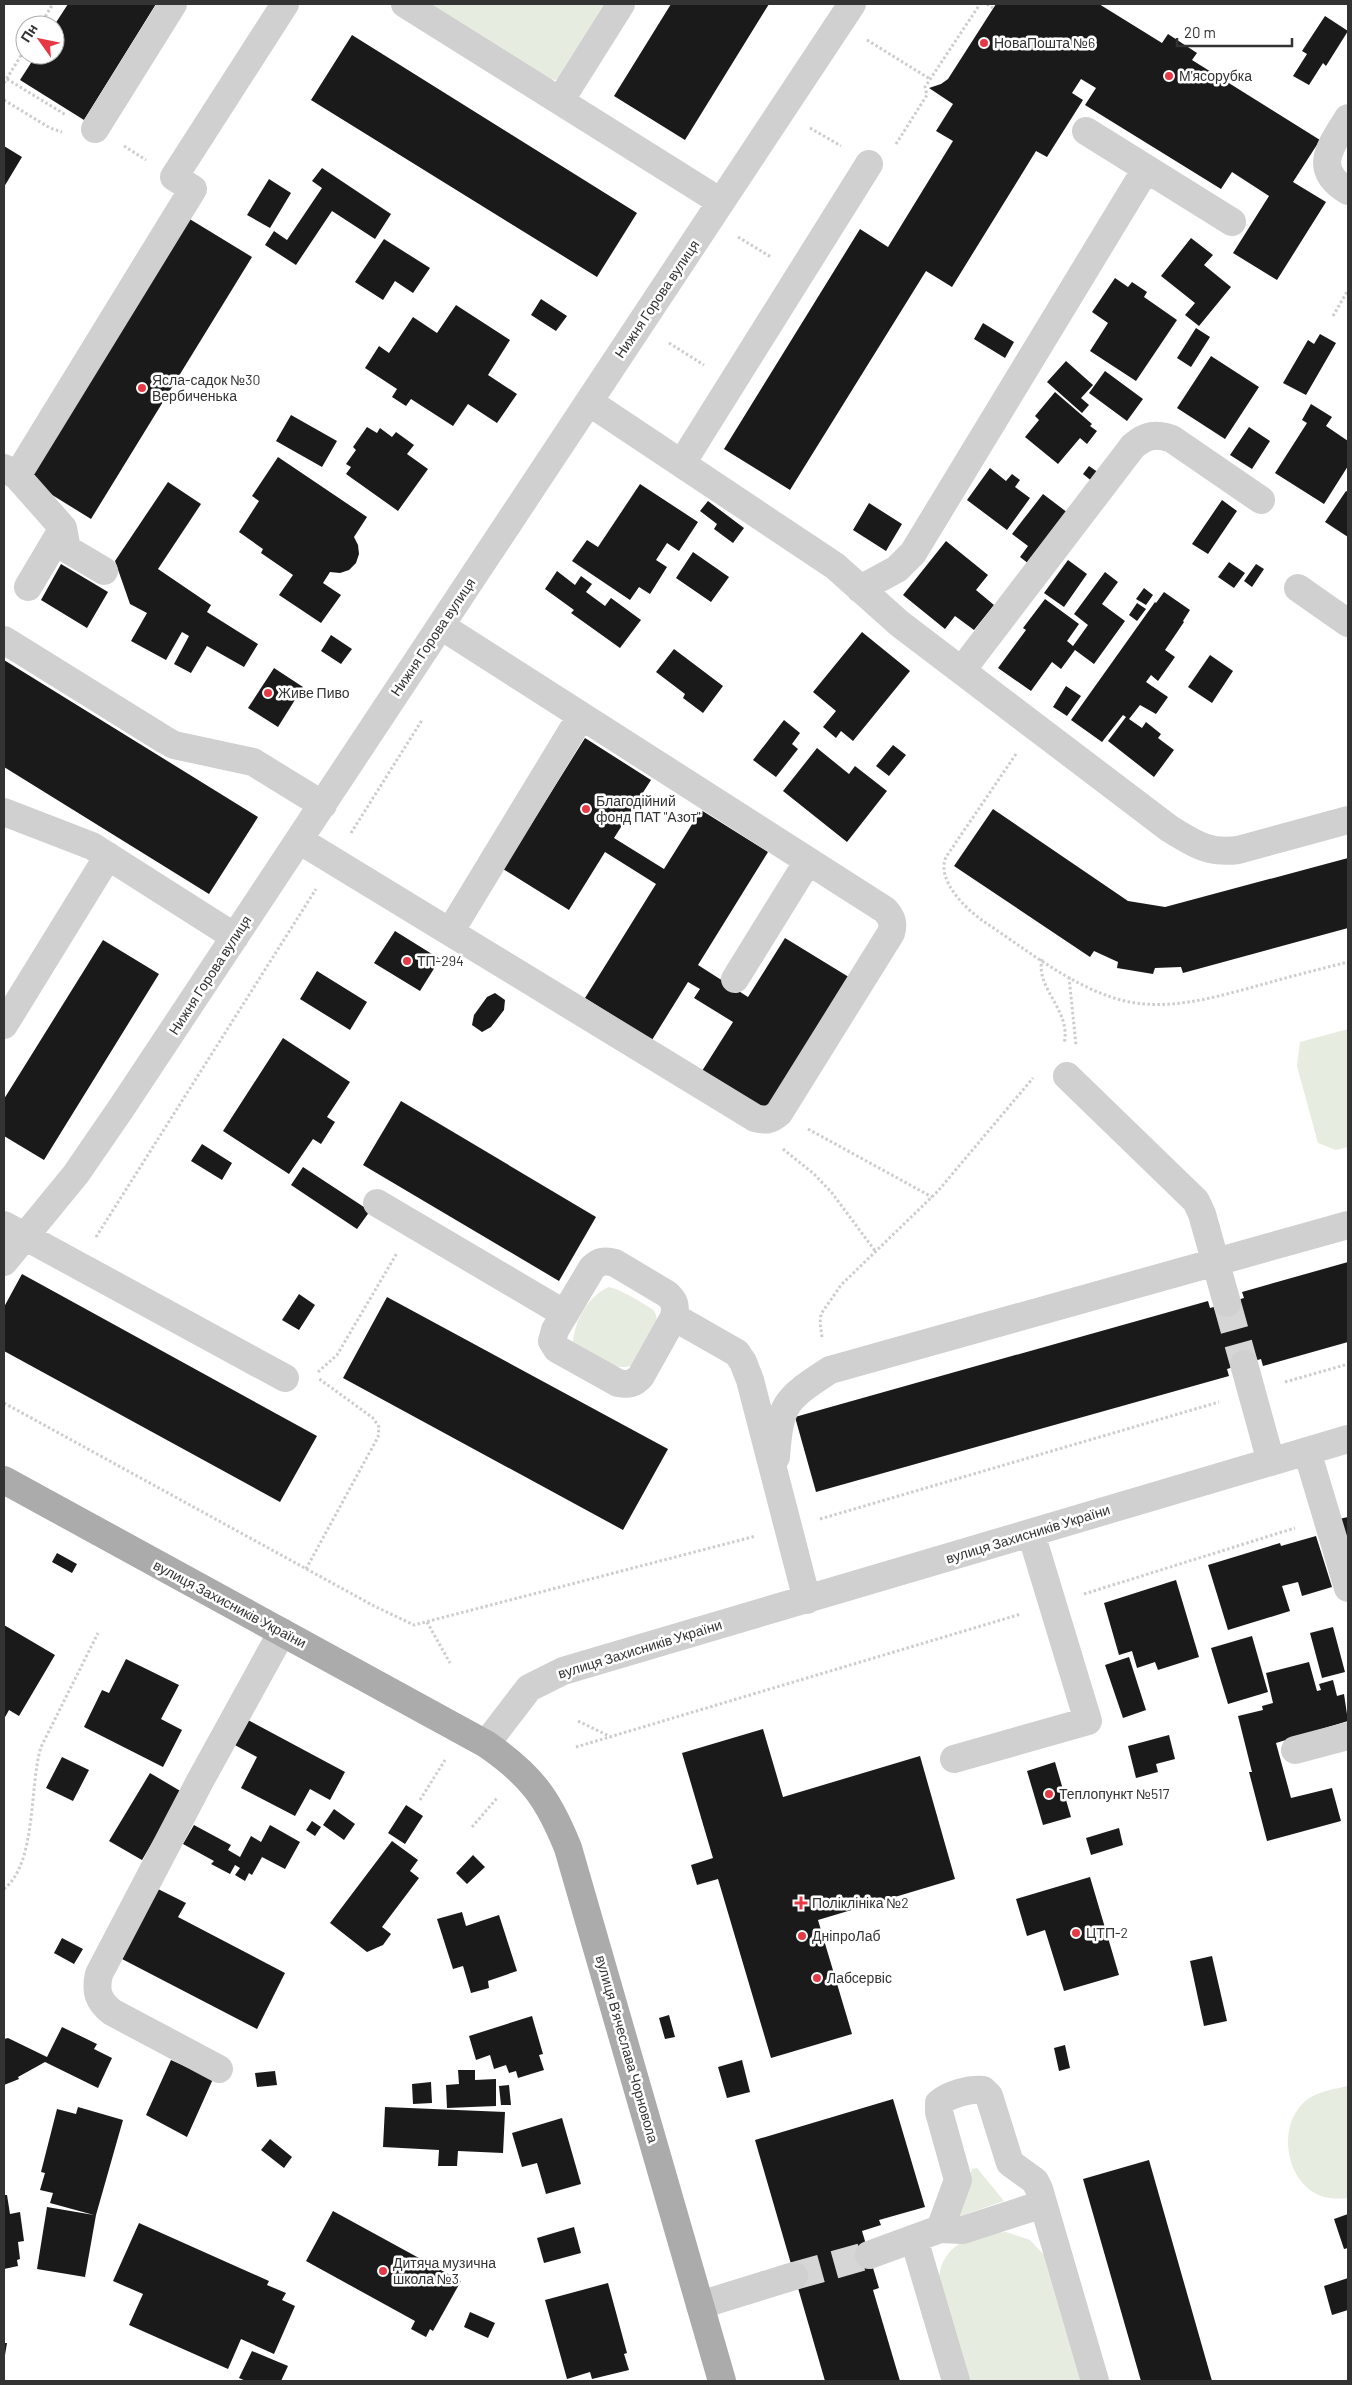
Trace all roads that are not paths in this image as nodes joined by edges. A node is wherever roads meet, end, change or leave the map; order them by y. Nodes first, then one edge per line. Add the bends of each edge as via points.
1 (173, 4) edge
2 (285, 4) edge
3 (405, 4) edge
4 (621, 4) edge
5 (845, 13) edge
6 (560, 101) junction
7 (1348, 118) edge
8 (95, 129) road end
9 (1086, 131) dead end
10 (869, 164) road end
11 (1146, 168) junction
12 (1348, 191) edge
13 (716, 211) junction
14 (1232, 222) dead end
15 (589, 402) junction
16 (682, 463) junction
17 (10, 472) edge
18 (1261, 500) dead end
19 (63, 528) junction
20 (104, 571) dead end
21 (28, 587) dead end
22 (1298, 588) dead end
23 (860, 589) junction
24 (1348, 623) edge
25 (441, 626) junction
26 (4, 640) edge
27 (962, 670) junction
28 (581, 716) junction
29 (323, 805) junction
30 (4, 812) edge
31 (1348, 820) edge
32 (299, 840) junction
33 (108, 856) junction
34 (808, 861) junction
35 (450, 932) junction
36 (236, 937) junction
37 (735, 979) dead end
38 (4, 1025) edge
39 (1074, 1083) road end
40 (377, 1203) dead end
41 (1348, 1225) edge
42 (14, 1231) edge
43 (1216, 1261) junction
44 (4, 1262) edge
45 (1227, 1303) tunnel mouth
46 (564, 1314) junction
47 (674, 1317) junction
48 (1244, 1364) tunnel mouth
49 (285, 1378) dead end
50 (1348, 1439) edge
51 (1307, 1451) junction
52 (1271, 1462) junction
53 (774, 1473) junction
54 (4, 1480) edge
55 (1031, 1533) junction
56 (1348, 1588) edge
57 (807, 1600) junction
58 (282, 1632) junction
59 (1348, 1736) edge
60 (486, 1744) junction
61 (1294, 1750) dead end
62 (954, 1758) dead end
63 (219, 2069) dead end
64 (1043, 2204) junction
65 (940, 2229) junction
66 (914, 2239) junction
67 (869, 2255) tunnel mouth
68 (794, 2276) tunnel mouth
69 (700, 2305) junction
70 (722, 2381) edge
71 (956, 2381) edge
72 (1095, 2381) edge

1 - 8 street
2 - 17 street via 174,177 193,189
3 - 6 street
4 - 6 street
5 - 13 street, Нижня Горова вулиця
6 - 13 street
7 - 12 street via 1326,157 1332,179
9 - 11 street
10 - 16 street
11 - 14 street
11 - 23 street via 913,553 897,569
13 - 15 street, Нижня Горова вулиця
15 - 16 street
15 - 25 street, Нижня Горова вулиця
16 - 23 street via 835,566
17 - 19 street
18 - 27 street via 1172,439 1151,435 1141,439
19 - 20 street via 67,549
19 - 21 street
22 - 24 street
23 - 27 street via 900,624
25 - 28 street
25 - 29 street, Нижня Горова вулиця
26 - 29 street via 174,745 257,764
27 - 31 street via 1195,844 1211,850 1238,850
28 - 34 street
28 - 35 street
29 - 32 street, Нижня Горова вулиця
30 - 33 street via 92,846
32 - 35 street
32 - 36 street, Нижня Горова вулиця
33 - 36 street
33 - 38 street
34 - 35 street via 885,910 893,925 891,934 775,1116 764,1121
34 - 37 street
36 - 42 street, Нижня Горова вулиця via 89,1156
39 - 43 street via 1196,1201
40 - 46 street
41 - 43 street
42 - 44 street, Нижня Горова вулиця
42 - 49 street
43 - 45 street
43 - 53 street via 830,1370 796,1392 786,1404 779,1423
46 - 47 street via 592,1268 607,1260 667,1294 674,1300
46 - 47 street via 552,1336 557,1349 626,1385 641,1376
47 - 53 street via 740,1357 750,1380
48 - 52 street
50 - 51 street, вулиця Захисників України
51 - 52 street, вулиця Захисників України
51 - 56 street
52 - 55 street, вулиця Захисників України
53 - 57 street
54 - 58 main road, вулиця Захисників України
55 - 57 street, вулиця Захисників України
55 - 62 street via 1088,1721
57 - 60 street, вулиця Захисників України via 563,1671 528,1688
58 - 60 main road, вулиця Захисників України
58 - 63 street via 156,1865 99,1974 97,1985 103,2005 112,2012
59 - 61 street
60 - 69 main road, вулиця Вʼячеслава Чорновола via 528,1776 544,1798 568,1848
64 - 65 street via 963,2230
64 - 65 street via 1035,2181 1010,2163 989,2096 983,2090 974,2089 939,2103 958,2180
64 - 72 street
65 - 66 street
66 - 67 street
66 - 71 street
68 - 69 street
69 - 70 main road, вулиця Вʼячеслава Чорновола

